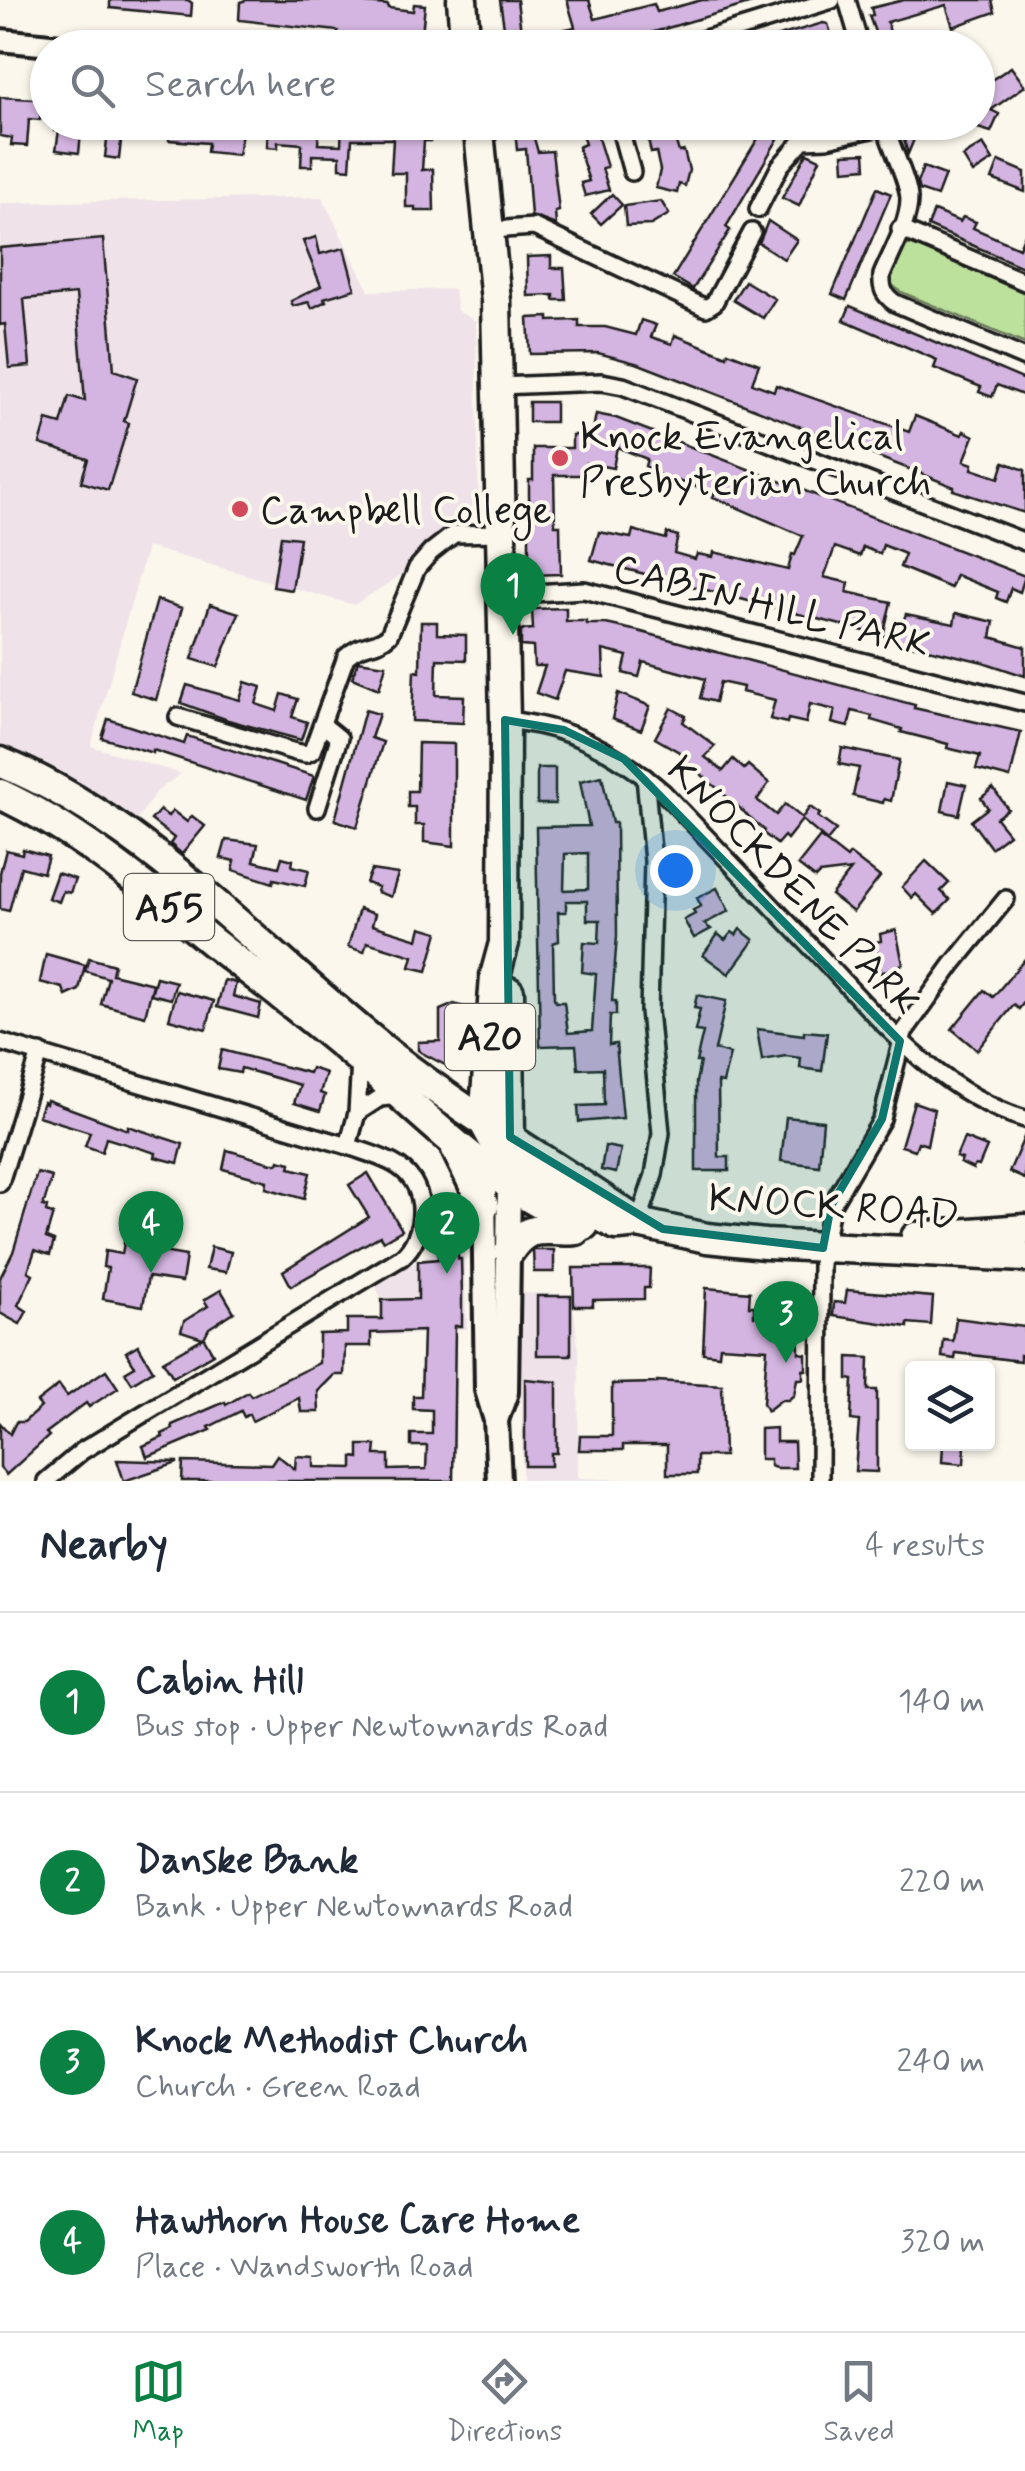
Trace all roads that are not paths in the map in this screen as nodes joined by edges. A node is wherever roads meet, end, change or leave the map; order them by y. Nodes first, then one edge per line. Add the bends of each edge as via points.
1 (462, 0) edge
2 (832, 0) edge
3 (847, 0) edge
4 (464, 30) edge
5 (734, 30) edge
6 (856, 30) edge
7 (0, 40) edge
8 (30, 43) edge
9 (480, 140) edge
10 (623, 140) edge
11 (803, 140) edge
12 (889, 140) edge
13 (632, 172) dead end
14 (758, 209) dead end
15 (900, 229) junction
16 (490, 230) junction
17 (752, 232) dead end
18 (1025, 282) edge
19 (1025, 358) edge
20 (498, 386) junction
21 (499, 532) junction
22 (1025, 542) edge
23 (501, 595) junction
24 (1025, 704) edge
25 (178, 718) dead end
26 (505, 720) junction
27 (323, 726) junction
28 (0, 762) edge
29 (645, 777) junction
30 (0, 794) edge
31 (318, 808) dead end
32 (1006, 899) dead end
33 (506, 955) junction
34 (308, 984) junction
35 (900, 1041) junction
36 (0, 1042) edge
37 (40, 1053) junction
38 (360, 1060) junction
39 (488, 1068) junction
40 (401, 1096) junction
41 (358, 1113) junction
42 (1025, 1119) edge
43 (449, 1138) junction
44 (348, 1146) junction
45 (497, 1154) junction
46 (545, 1159) junction
47 (0, 1183) edge
48 (484, 1206) junction
49 (615, 1225) junction
50 (1025, 1230) edge
51 (823, 1248) junction
52 (878, 1251) junction
53 (508, 1252) junction
54 (1025, 1257) edge
55 (484, 1318) junction
56 (496, 1420) junction
57 (61, 1468) junction
58 (46, 1481) edge
59 (75, 1481) edge
60 (499, 1481) edge
61 (820, 1481) edge

1 - 4 highway
2 - 5 street
3 - 6 street
7 - 8 street
9 - 16 highway, A20
10 - 13 street
11 - 14 street via 780,166
12 - 15 street via 909,198
15 - 18 street
15 - 19 street via 882,275 885,296
16 - 17 street via 534,227 706,308
16 - 20 highway, A20
20 - 21 highway, A20
20 - 22 street via 622,386
21 - 23 highway, A20
21 - 27 street via 454,534 424,559 389,635 346,657
23 - 24 street, CABIN HILL PARK via 584,590
23 - 26 highway, A20
25 - 27 street via 306,754
26 - 29 street, KNOCKDENE PARK via 582,738
26 - 33 highway, A20
27 - 31 street via 340,738
28 - 34 highway, A55 via 100,815
29 - 35 street, KNOCKDENE PARK
29 - 49 street via 653,861 649,1011 661,1133 654,1174
30 - 38 highway, A55 via 121,869
32 - 35 street
33 - 39 highway, A20 via 494,976
33 - 45 highway, A20
33 - 46 highway via 516,972 522,1102
34 - 39 highway via 327,990 446,1084 472,1082
34 - 45 highway, A55
35 - 42 street, KNOCKDENE PARK via 982,1102
35 - 51 street via 882,1119 831,1206
36 - 37 street
37 - 44 street
37 - 47 street
38 - 40 highway, A55
38 - 41 street
39 - 45 highway, A20
40 - 41 street via 380,1098
40 - 43 highway, A55
41 - 44 street
43 - 45 highway, A55
43 - 48 highway
44 - 57 street via 407,1174 418,1192 415,1246
45 - 46 highway, KNOCK ROAD / A55
45 - 48 main road, A20
45 - 49 highway
45 - 53 main road, A20
45 - 55 main road via 494,1284
46 - 49 highway, KNOCK ROAD / A55
48 - 55 main road, A20
49 - 51 highway, KNOCK ROAD / A55
49 - 53 highway via 535,1229
50 - 52 highway via 904,1238
51 - 52 highway, KNOCK ROAD / A55
51 - 61 street
52 - 54 highway, KNOCK ROAD / A55
53 - 56 main road, A20 via 506,1392
55 - 56 main road, A20 via 487,1390
56 - 60 main road, A20
57 - 58 street
57 - 59 street

